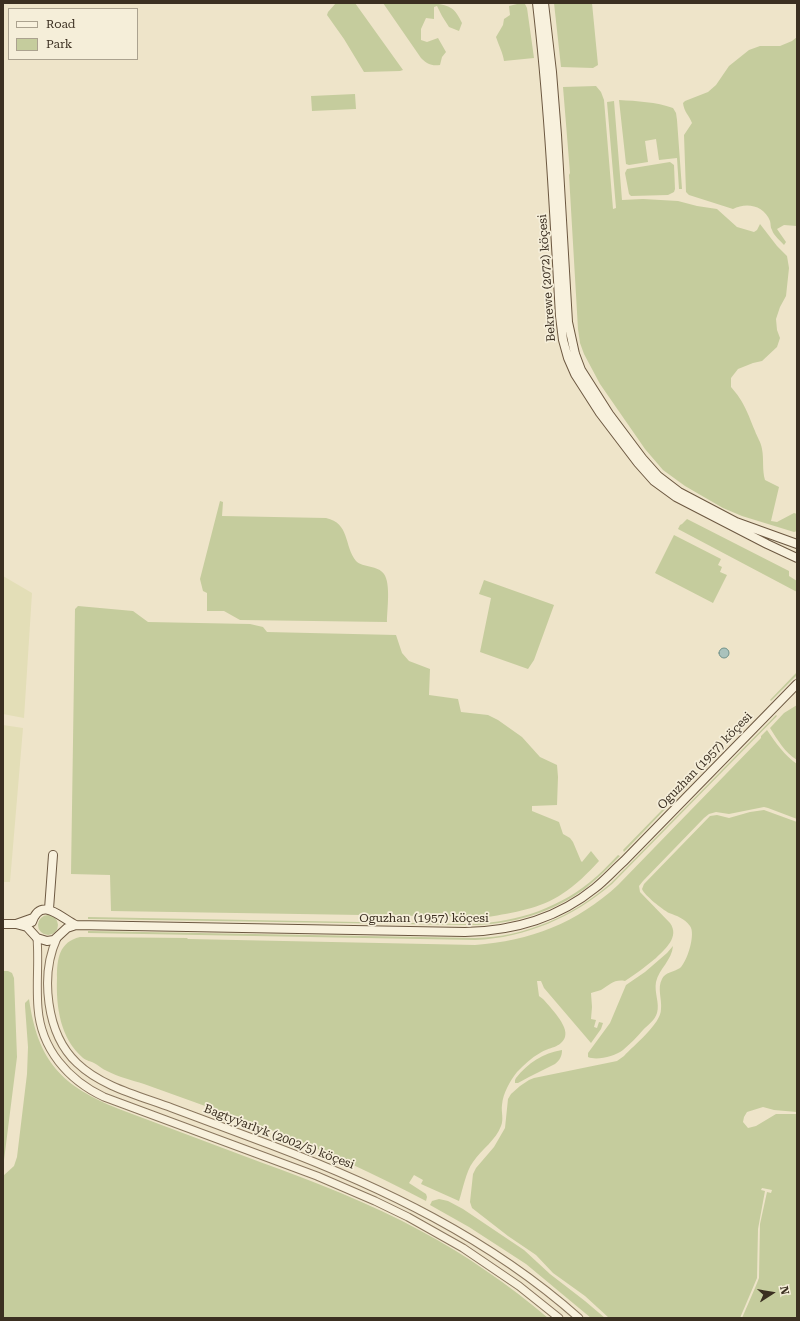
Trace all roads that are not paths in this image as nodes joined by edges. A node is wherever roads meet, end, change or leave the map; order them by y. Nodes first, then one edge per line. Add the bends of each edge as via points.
1 (537, 3) edge
2 (544, 3) edge
3 (797, 544) edge
4 (797, 558) edge
5 (797, 684) edge
6 (52, 855) dead end
7 (48, 909) junction
8 (60, 915) junction
9 (33, 918) junction
10 (3, 924) edge
11 (16, 924) junction
12 (76, 925) junction
13 (35, 935) junction
14 (60, 935) junction
15 (559, 1318) edge
16 (579, 1318) edge

1 - 4 main road, Bekrewe (2072) köçesi via 545,72 560,316 563,340 575,374 600,413 654,481 676,497
2 - 3 main road, Bekrewe (2072) köçesi via 557,135 568,322 581,370 609,414 658,476 679,492 736,522
5 - 12 main road, Oguzhan (1957) köçesi via 595,888 570,905 534,922 504,929 472,932
6 - 7 main road
7 - 8 main road
7 - 9 main road, Oguzhan (1957) köçesi
8 - 12 main road
8 - 14 main road via 63,922
9 - 11 main road, Oguzhan (1957) köçesi
9 - 13 main road
10 - 11 main road, Oguzhan (1957) köçesi
11 - 13 main road, Oguzhan (1957) köçesi via 27,927
12 - 14 main road, Oguzhan (1957) köçesi via 67,928
13 - 14 main road, Oguzhan (1957) köçesi via 47,941
13 - 15 street, Bagtyýarlyk (2002/5) köçesi via 39,956 38,1010 42,1030 56,1058 77,1081 111,1099 317,1176 375,1201 463,1248 514,1282
14 - 16 street, Bagtyýarlyk (2002/5) köçesi via 52,952 48,988 52,1021 68,1053 89,1073 129,1092 318,1162 401,1200 483,1246 519,1270

